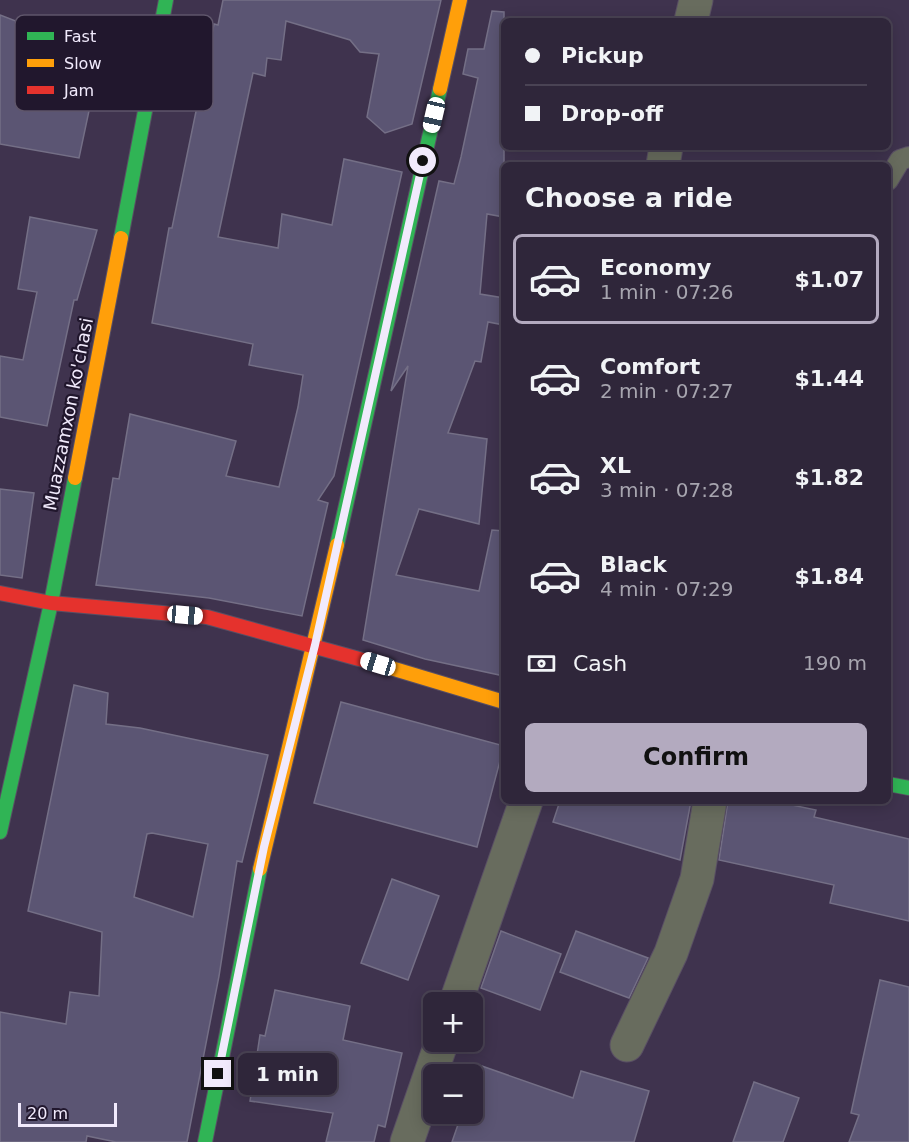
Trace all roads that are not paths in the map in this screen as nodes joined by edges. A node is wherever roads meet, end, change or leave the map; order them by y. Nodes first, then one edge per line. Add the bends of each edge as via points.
1 (166, 0) edge
2 (460, 0) edge
3 (696, 0) edge
4 (163, 15) edge
5 (692, 18) edge
6 (145, 111) edge
7 (909, 157) edge
8 (891, 175) edge
9 (0, 593) edge
10 (51, 603) junction
11 (315, 645) junction
12 (501, 701) edge
13 (891, 785) edge
14 (909, 788) edge
15 (525, 804) edge
16 (710, 804) edge
17 (0, 832) edge
18 (459, 992) edge
19 (627, 1045) dead end
20 (438, 1052) edge
21 (205, 1142) edge
22 (407, 1142) edge

1 - 4 street, Muazzamxon ko'chasi
2 - 11 street
3 - 5 street
6 - 10 street, Muazzamxon ko'chasi
7 - 8 lane via 900,160
9 - 10 street
10 - 11 street via 207,617
10 - 17 street, Muazzamxon ko'chasi
11 - 12 street
11 - 21 street via 264,847
13 - 14 street
15 - 18 street
16 - 19 street via 697,879 671,953
20 - 22 street

